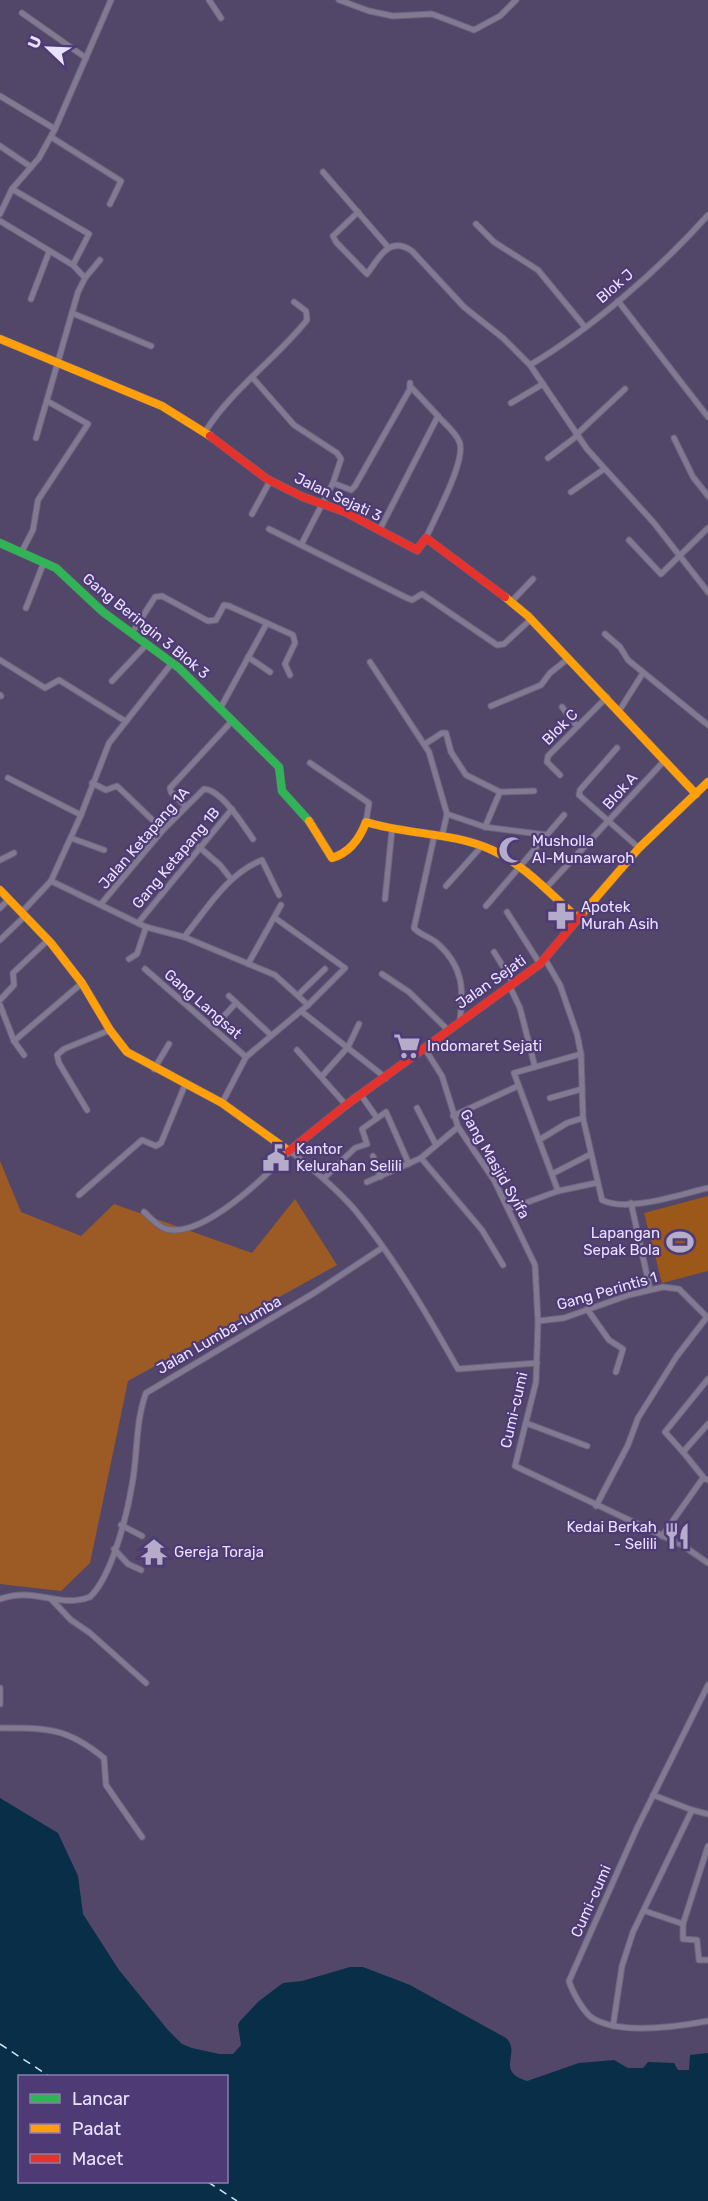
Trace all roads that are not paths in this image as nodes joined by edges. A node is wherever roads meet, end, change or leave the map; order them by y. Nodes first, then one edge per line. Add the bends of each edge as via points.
1 (111, 0) edge
2 (209, 0) edge
3 (339, 0) edge
4 (516, 0) edge
5 (22, 13) dead end
6 (221, 18) dead end
7 (86, 58) junction
8 (0, 96) edge
9 (55, 129) junction
10 (51, 137) junction
11 (0, 146) edge
12 (31, 167) junction
13 (323, 171) dead end
14 (12, 189) junction
15 (110, 204) dead end
16 (358, 212) junction
17 (0, 214) edge
18 (708, 215) edge
19 (0, 221) edge
20 (476, 224) dead end
21 (388, 247) junction
22 (49, 252) junction
23 (100, 260) dead end
24 (73, 265) junction
25 (84, 278) junction
26 (31, 299) dead end
27 (618, 301) junction
28 (294, 302) dead end
29 (72, 313) junction
30 (585, 327) junction
31 (0, 339) edge
32 (151, 346) dead end
33 (56, 362) junction
34 (530, 364) junction
35 (252, 376) junction
36 (543, 384) junction
37 (625, 389) dead end
38 (47, 401) junction
39 (511, 403) dead end
40 (438, 416) junction
41 (708, 417) edge
42 (206, 432) junction
43 (577, 436) junction
44 (36, 438) dead end
45 (674, 438) dead end
46 (549, 458) dead end
47 (604, 469) junction
48 (270, 481) junction
49 (333, 483) junction
50 (571, 492) dead end
51 (708, 496) edge
52 (321, 504) junction
53 (252, 514) dead end
54 (708, 528) edge
55 (269, 529) dead end
56 (379, 531) junction
57 (426, 538) junction
58 (629, 540) dead end
59 (0, 543) edge
60 (301, 545) junction
61 (21, 552) junction
62 (680, 558) junction
63 (44, 562) junction
64 (532, 579) dead end
65 (707, 589) edge
66 (512, 601) junction
67 (26, 608) dead end
68 (531, 619) junction
69 (267, 623) junction
70 (132, 633) junction
71 (605, 634) dead end
72 (147, 644) junction
73 (248, 657) junction
74 (569, 658) junction
75 (0, 660) edge
76 (370, 662) dead end
77 (172, 663) junction
78 (270, 672) dead end
79 (643, 673) junction
80 (290, 675) dead end
81 (112, 681) dead end
82 (607, 697) junction
83 (491, 706) dead end
84 (221, 707) junction
85 (562, 707) dead end
86 (619, 711) junction
87 (233, 720) junction
88 (125, 721) junction
89 (708, 725) edge
90 (577, 726) junction
91 (425, 744) junction
92 (617, 748) dead end
93 (664, 761) junction
94 (310, 763) dead end
95 (560, 776) dead end
96 (8, 778) dead end
97 (708, 782) edge
98 (92, 783) junction
99 (534, 791) dead end
100 (500, 792) junction
101 (696, 794) junction
102 (185, 806) junction
103 (232, 809) junction
104 (447, 814) junction
105 (81, 815) junction
106 (564, 815) dead end
107 (366, 822) junction
108 (609, 822) junction
109 (485, 826) junction
110 (163, 830) junction
111 (392, 830) junction
112 (547, 835) junction
113 (438, 837) junction
114 (71, 838) junction
115 (253, 839) dead end
116 (480, 847) junction
117 (199, 848) junction
118 (639, 848) junction
119 (104, 850) dead end
120 (14, 853) dead end
121 (0, 860) edge
122 (520, 868) junction
123 (231, 879) junction
124 (51, 881) junction
125 (446, 886) dead end
126 (0, 890) edge
127 (545, 890) junction
128 (279, 896) dead end
129 (9, 899) junction
130 (385, 899) dead end
131 (101, 904) junction
132 (281, 905) dead end
133 (486, 906) dead end
134 (0, 908) edge
135 (507, 912) dead end
136 (24, 914) junction
137 (275, 918) junction
138 (579, 919) junction
139 (138, 922) junction
140 (146, 927) junction
141 (184, 937) junction
142 (0, 940) edge
143 (48, 940) junction
144 (494, 952) dead end
145 (129, 959) dead end
146 (543, 962) junction
147 (248, 964) junction
148 (145, 969) dead end
149 (325, 969) dead end
150 (382, 974) dead end
151 (82, 983) junction
152 (512, 986) junction
153 (298, 995) junction
154 (228, 996) dead end
155 (0, 1000) edge
156 (236, 1003) junction
157 (0, 1005) edge
158 (308, 1005) junction
159 (301, 1011) junction
160 (460, 1020) junction
161 (359, 1024) dead end
162 (213, 1028) junction
163 (110, 1030) junction
164 (447, 1030) junction
165 (271, 1035) junction
166 (14, 1041) junction
167 (169, 1044) dead end
168 (348, 1047) junction
169 (425, 1049) junction
170 (297, 1050) dead end
171 (581, 1054) junction
172 (24, 1055) dead end
173 (246, 1057) junction
174 (535, 1067) junction
175 (154, 1069) junction
176 (322, 1076) junction
177 (386, 1078) junction
178 (185, 1085) junction
179 (518, 1086) junction
180 (582, 1089) junction
181 (361, 1095) junction
182 (550, 1098) dead end
183 (222, 1103) junction
184 (346, 1105) junction
185 (417, 1108) dead end
186 (87, 1110) dead end
187 (453, 1116) junction
188 (377, 1118) junction
189 (582, 1118) junction
190 (458, 1127) junction
191 (539, 1140) junction
192 (436, 1146) junction
193 (290, 1150) junction
194 (591, 1154) junction
195 (374, 1156) dead end
196 (421, 1158) junction
197 (409, 1164) junction
198 (552, 1174) junction
199 (380, 1177) junction
200 (324, 1178) junction
201 (367, 1182) dead end
202 (596, 1183) junction
203 (708, 1188) edge
204 (558, 1191) junction
205 (79, 1195) dead end
206 (631, 1203) junction
207 (509, 1209) junction
208 (144, 1212) dead end
209 (382, 1248) junction
210 (503, 1265) dead end
211 (651, 1288) junction
212 (587, 1309) junction
213 (708, 1317) edge
214 (538, 1321) junction
215 (537, 1363) junction
216 (616, 1372) dead end
217 (708, 1379) edge
218 (526, 1423) junction
219 (708, 1424) edge
220 (587, 1446) dead end
221 (683, 1452) junction
222 (706, 1479) edge
223 (596, 1506) junction
224 (121, 1525) junction
225 (142, 1536) dead end
226 (662, 1536) junction
227 (114, 1549) junction
228 (708, 1563) edge
229 (141, 1570) dead end
230 (49, 1598) junction
231 (0, 1599) edge
232 (146, 1683) dead end
233 (708, 1685) edge
234 (0, 1688) edge
235 (0, 1704) edge
236 (0, 1728) edge
237 (653, 1795) junction
238 (692, 1810) junction
239 (708, 1814) edge
240 (142, 1837) dead end
241 (708, 1846) edge
242 (645, 1911) junction
243 (682, 1924) junction
244 (708, 1960) edge
245 (708, 2021) edge
246 (613, 2026) junction

1 - 7 street
2 - 6 street
3 - 4 street via 393,16 432,15 474,30 500,16
5 - 7 street
7 - 9 street
8 - 9 street
9 - 10 street
10 - 12 street
10 - 15 street via 121,181
11 - 12 street
12 - 14 street
13 - 16 street
14 - 17 street
14 - 24 street via 88,234
16 - 21 street
16 - 21 street via 333,238 367,274
18 - 27 street, Blok J
19 - 22 street
20 - 30 street via 494,242 538,270
21 - 34 street via 404,245 412,251 464,307
22 - 24 street
22 - 26 street
23 - 25 street
24 - 25 street
25 - 29 street
27 - 30 street, Blok J
27 - 41 street
28 - 35 street via 306,311 307,320 272,360
29 - 32 street
29 - 33 street
30 - 34 street, Blok J
31 - 33 street, Jalan Sejati 3
33 - 38 street
33 - 42 street, Jalan Sejati 3 via 162,406
34 - 36 street
35 - 42 street
35 - 49 street via 294,425 338,453 341,459
36 - 39 street
36 - 43 street
37 - 43 street
38 - 44 street
38 - 61 street via 88,424 38,500 33,530
40 - 49 street via 410,384 354,486 348,490
40 - 56 street
40 - 57 street via 462,449
42 - 48 street, Jalan Sejati 3
43 - 46 street
43 - 47 street
45 - 51 street via 693,477
47 - 50 street
47 - 62 street
48 - 52 street, Jalan Sejati 3
48 - 53 street
49 - 52 street
52 - 56 street, Jalan Sejati 3
52 - 60 street
54 - 62 street
55 - 60 street
56 - 57 street, Jalan Sejati 3 via 417,550
57 - 66 street
58 - 62 street via 659,574
59 - 61 street, Gang Beringin 3 Blok 3
60 - 68 street via 412,600 422,594 497,645 504,644
61 - 63 street, Gang Beringin 3 Blok 3
62 - 65 street
63 - 67 street
63 - 70 street, Gang Beringin 3 Blok 3
64 - 66 street
66 - 68 street
68 - 74 street
69 - 70 street via 224,605 216,620 208,621 162,596 155,597
69 - 73 street
69 - 80 street via 295,639 285,664
70 - 72 street, Gang Beringin 3 Blok 3
71 - 79 street
72 - 77 street, Gang Beringin 3 Blok 3
72 - 81 street
73 - 78 street
73 - 84 street
74 - 82 street
74 - 83 street via 541,685
75 - 88 street via 45,688 59,680
76 - 91 street
77 - 84 street, Gang Beringin 3 Blok 3
77 - 88 street
79 - 86 street
79 - 89 street
82 - 86 street
82 - 90 street, Blok C
84 - 87 street, Gang Beringin 3 Blok 3
85 - 90 street
86 - 93 street
87 - 102 street via 170,788
87 - 107 street, Gang Beringin 3 Blok 3 via 279,767 282,791 311,821 329,856 338,856 362,836
88 - 98 street via 109,743
90 - 95 street, Blok C via 547,759
91 - 100 street via 446,733 466,775
91 - 104 street via 437,771
92 - 108 street via 579,792
93 - 101 street
93 - 108 street, Blok A
94 - 107 street via 369,803
96 - 105 street
97 - 101 street, Jalan Sejati
98 - 105 street
98 - 110 street via 106,790 117,786
99 - 100 street
100 - 109 street
101 - 118 street, Jalan Sejati
102 - 103 street, Jalan Ketapang 1A via 206,788
102 - 110 street, Jalan Ketapang 1A
103 - 115 street, Jalan Ketapang 1A
103 - 117 street, Gang Ketapang 1B
104 - 109 street
104 - 113 street
105 - 114 street
106 - 112 street
107 - 111 street
108 - 118 street
108 - 127 street, Blok A
109 - 112 street
110 - 131 street, Jalan Ketapang 1A
111 - 113 street
111 - 130 street
112 - 122 street
113 - 116 street
113 - 160 street via 414,928 437,943 456,964 464,994
114 - 119 street
114 - 124 street
116 - 122 street
116 - 125 street
117 - 123 street via 218,862
117 - 139 street, Gang Ketapang 1B
118 - 138 street, Jalan Sejati
120 - 121 street
122 - 127 street
122 - 133 street
123 - 128 street via 262,860
123 - 141 street
124 - 131 street
124 - 136 street
126 - 129 street
127 - 138 street
129 - 134 street
129 - 136 street
131 - 139 street
132 - 137 street
135 - 146 street
136 - 142 street
136 - 143 street
137 - 147 street
137 - 158 street via 344,965 343,971
138 - 146 street, Jalan Sejati
139 - 140 street
140 - 141 street
140 - 145 street via 137,954
141 - 147 street
143 - 151 street
143 - 155 street via 13,973 14,985
144 - 152 street
146 - 152 street, Jalan Sejati
146 - 171 street via 560,985
147 - 153 street via 275,975
148 - 162 street, Gang Langsat
149 - 153 street
150 - 164 street via 409,992
151 - 163 street
151 - 166 street
152 - 160 street, Jalan Sejati
152 - 174 street
153 - 158 street
154 - 156 street
156 - 162 street
156 - 165 street
157 - 166 street
158 - 159 street
159 - 165 street
159 - 168 street
160 - 164 street, Jalan Sejati
161 - 168 street
162 - 173 street, Gang Langsat
163 - 175 street via 127,1052
163 - 186 street via 57,1055
164 - 169 street, Jalan Sejati
165 - 173 street
166 - 172 street
167 - 175 street
168 - 176 street
168 - 177 street
169 - 177 street, Jalan Sejati
169 - 187 street, Gang Masjid Syifa via 442,1076
170 - 176 street
171 - 174 street
171 - 180 street
173 - 183 street
174 - 179 street via 514,1072
175 - 178 street
176 - 184 street
177 - 181 street, Jalan Sejati
178 - 183 street
178 - 205 street via 161,1143 156,1146 142,1140
179 - 187 street
179 - 191 street
180 - 182 street
180 - 189 street
181 - 184 street, Jalan Sejati
181 - 188 street
183 - 193 street
184 - 193 street, Jalan Sejati
185 - 192 street
187 - 190 street, Gang Masjid Syifa
188 - 197 street via 388,1113
188 - 200 street via 362,1129 368,1144 355,1148
189 - 191 street
189 - 194 street
190 - 192 street
190 - 207 street, Gang Masjid Syifa
191 - 198 street
192 - 196 street
193 - 200 street
193 - 208 street via 261,1181 210,1218 173,1230 157,1225
194 - 198 street
194 - 202 street
195 - 199 street
196 - 197 street
196 - 210 street via 482,1230
197 - 199 street
198 - 204 street
199 - 201 street
200 - 209 street
202 - 204 street
202 - 206 street via 605,1202
203 - 206 street
204 - 207 street
206 - 211 street
207 - 214 street, Gang Masjid Syifa via 537,1276
209 - 215 street, Cumi-cumi via 416,1293 458,1369
209 - 224 street, Jalan Lumba-lumba via 146,1393 139,1416 132,1485
211 - 212 street, Gang Perintis 1
211 - 213 street, Gang Perintis 1 via 679,1289
212 - 214 street, Gang Perintis 1 via 564,1318
212 - 216 street via 609,1340 623,1349
213 - 223 street via 677,1356 638,1418
214 - 215 street, Gang Masjid Syifa
215 - 218 street, Cumi-cumi
217 - 221 street via 665,1431
218 - 220 street
218 - 223 street, Cumi-cumi via 514,1462 516,1467
219 - 221 street
221 - 222 street
222 - 226 street via 695,1488
223 - 226 street, Cumi-cumi
224 - 225 street
224 - 227 street, Jalan Lumba-lumba
226 - 228 street, Cumi-cumi
227 - 229 street via 128,1564
227 - 230 street, Jalan Lumba-lumba via 103,1580 90,1597 69,1601
230 - 231 street, Jalan Lumba-lumba via 23,1593
230 - 232 street
233 - 237 street, Cumi-cumi
234 - 235 street
236 - 240 street via 51,1729 94,1750 104,1758 106,1785
237 - 238 street
237 - 246 street, Cumi-cumi via 569,1981 591,2017
238 - 239 street
238 - 242 street
241 - 243 street
242 - 243 street
242 - 246 street via 622,1966
243 - 244 street via 683,1939 697,1940 699,1960
245 - 246 street, Cumi-cumi

